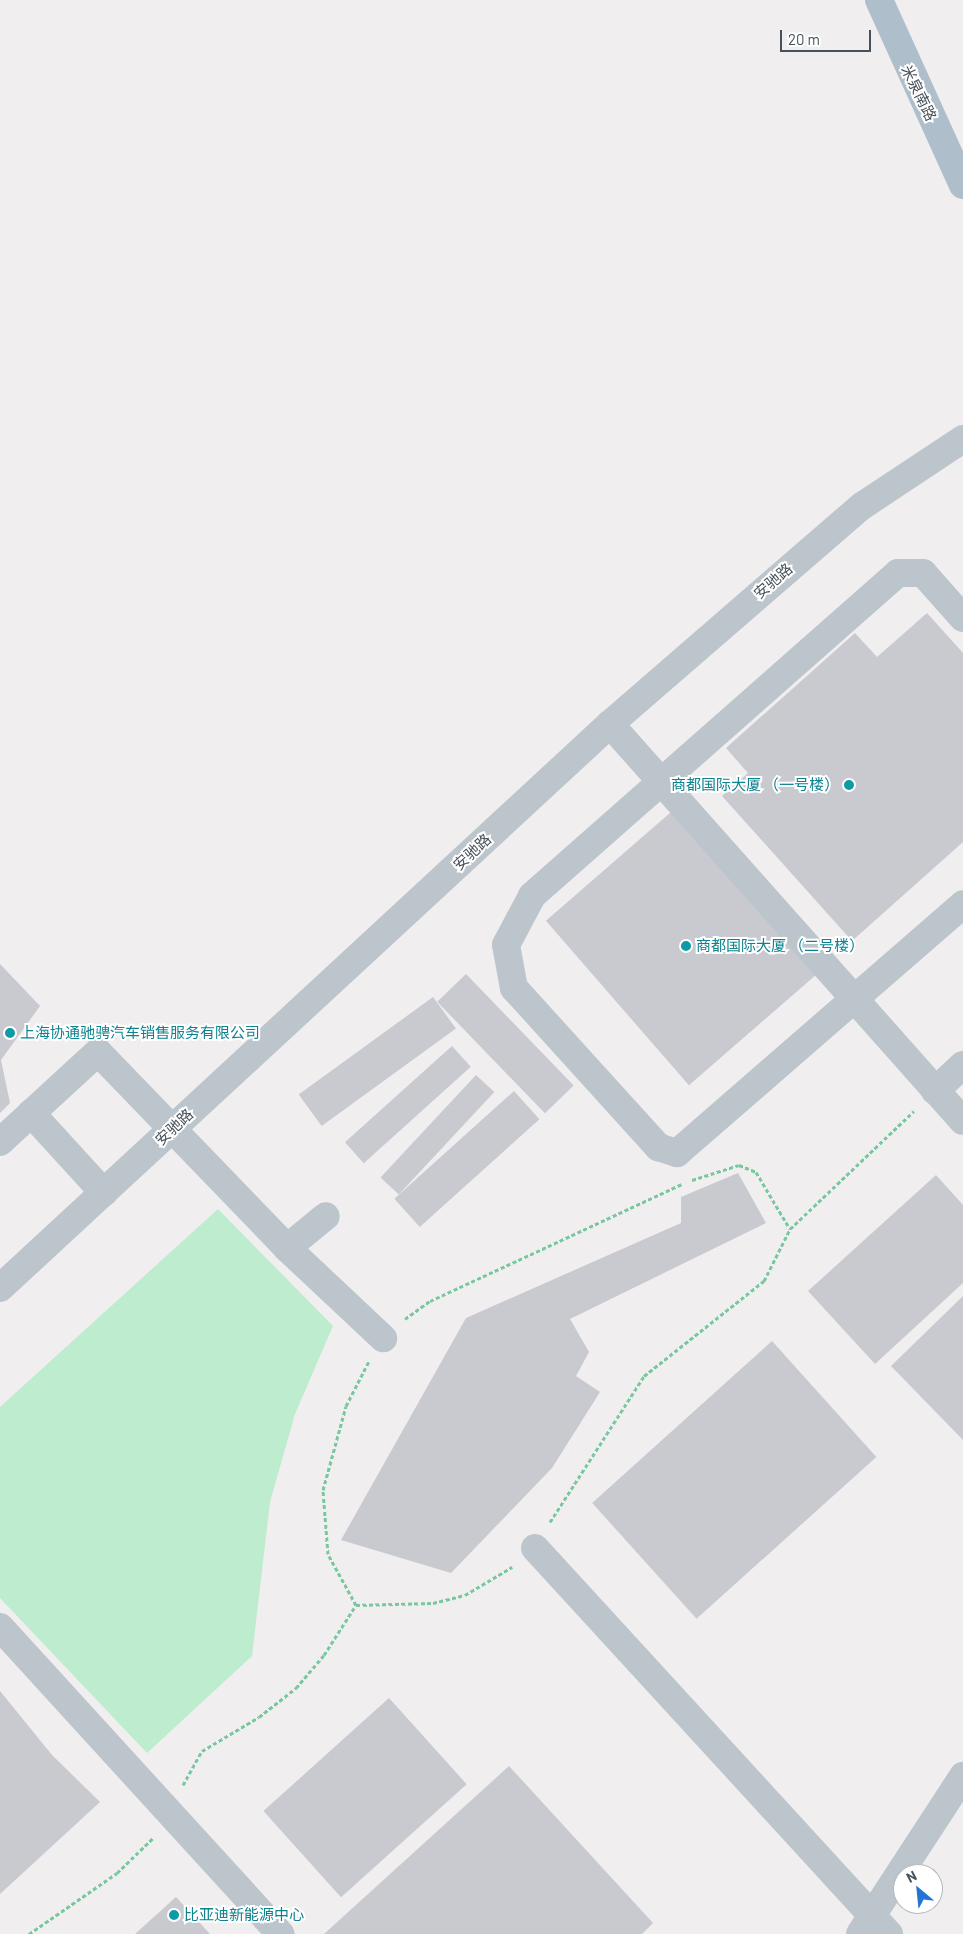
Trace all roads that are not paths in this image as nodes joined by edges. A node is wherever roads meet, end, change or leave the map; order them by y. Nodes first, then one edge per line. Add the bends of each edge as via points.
1 (878, 0) edge
2 (963, 185) edge
3 (963, 439) edge
4 (963, 618) edge
5 (610, 724) junction
6 (663, 782) junction
7 (963, 904) edge
8 (855, 998) junction
9 (963, 1065) edge
10 (935, 1090) junction
11 (31, 1113) junction
12 (963, 1121) edge
13 (172, 1128) junction
14 (0, 1142) edge
15 (104, 1193) junction
16 (326, 1216) dead end
17 (288, 1248) junction
18 (0, 1288) edge
19 (383, 1338) road end
20 (535, 1548) road end
21 (0, 1627) edge
22 (963, 1776) edge
23 (873, 1928) edge
24 (280, 1934) edge

1 - 2 main road, 米泉南路
3 - 5 street, 安驰路 via 862,506
4 - 6 street via 923,573 898,573
5 - 6 street
5 - 13 street, 安驰路
6 - 8 street
6 - 8 street via 532,896 506,945 514,988 658,1147 677,1152
7 - 8 street
8 - 10 street
9 - 10 street
10 - 12 street
11 - 13 street via 98,1052
11 - 14 street
11 - 15 street
13 - 15 street, 安驰路
13 - 17 street
15 - 18 street, 安驰路
16 - 17 street
17 - 19 street
20 - 23 street
21 - 24 street
22 - 23 street

